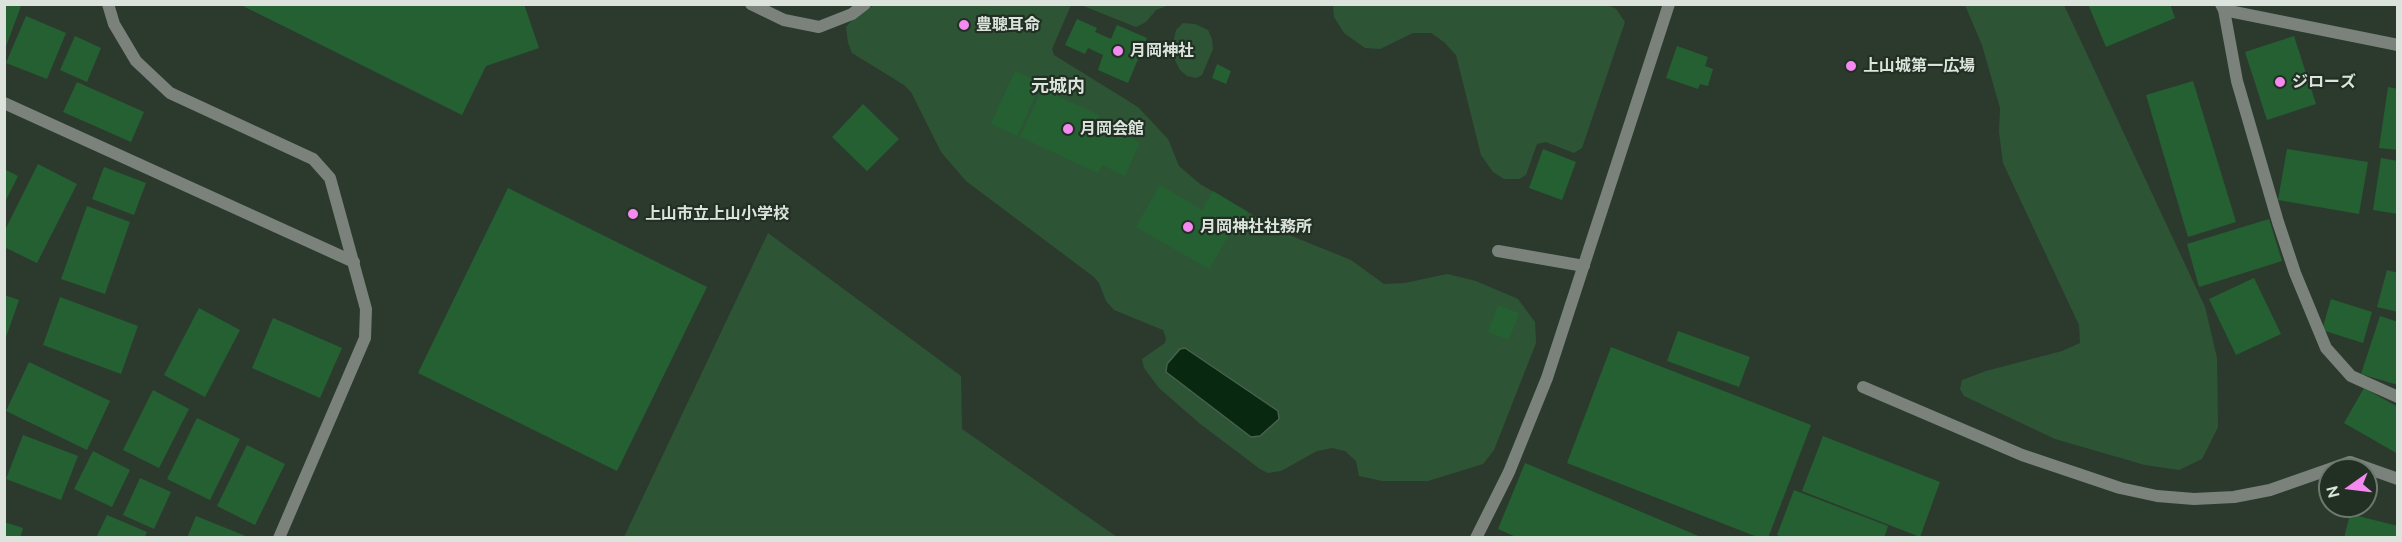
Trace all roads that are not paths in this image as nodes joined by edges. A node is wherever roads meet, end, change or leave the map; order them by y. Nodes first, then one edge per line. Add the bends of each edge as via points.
1 (108, 4) edge
2 (751, 4) edge
3 (865, 4) edge
4 (1669, 4) edge
5 (2222, 7) edge
6 (2397, 45) edge
7 (4, 103) edge
8 (1498, 250) dead end
9 (354, 262) junction
10 (1584, 266) junction
11 (1863, 387) dead end
12 (2397, 398) edge
13 (2397, 479) edge
14 (279, 537) edge
15 (1476, 537) edge

1 - 9 lane via 114,24 136,61 170,93 313,159 330,178
2 - 3 lane via 784,20 819,27 852,14
4 - 10 lane
5 - 6 lane
5 - 12 lane via 2237,81 2278,222 2326,348 2350,376
7 - 9 lane
8 - 10 lane
9 - 14 lane via 366,309 365,338
10 - 15 lane via 1547,378 1509,472
11 - 13 lane via 2022,455 2120,488 2157,496 2234,497 2270,490 2350,462

